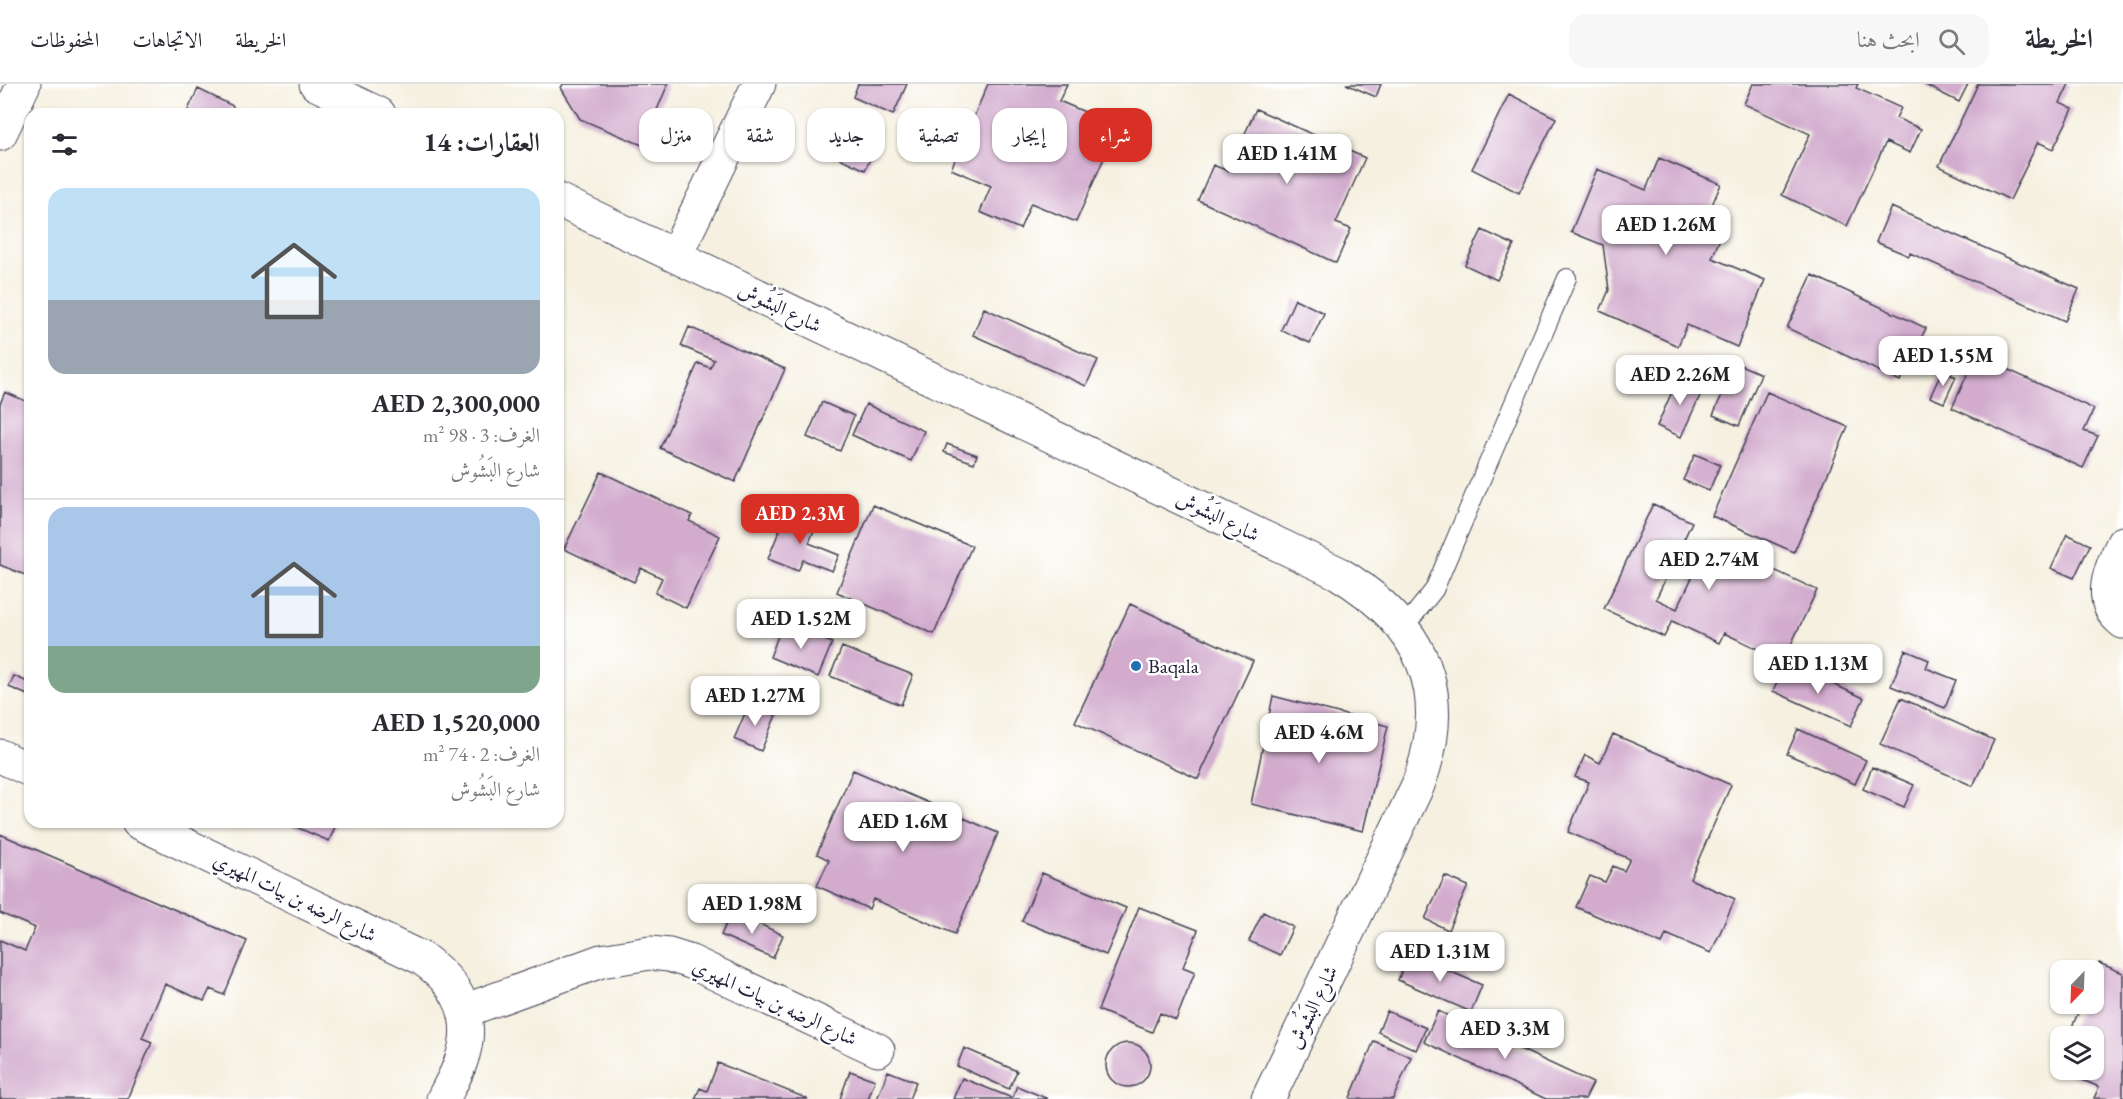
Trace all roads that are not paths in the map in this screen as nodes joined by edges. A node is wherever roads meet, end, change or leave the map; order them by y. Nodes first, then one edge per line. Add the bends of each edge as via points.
1 (24, 84) edge
2 (316, 84) edge
3 (759, 84) edge
4 (366, 108) edge
5 (0, 134) edge
6 (564, 203) edge
7 (675, 256) junction
8 (1567, 278) dead end
9 (2123, 545) edge
10 (2123, 622) edge
11 (1400, 624) junction
12 (0, 756) edge
13 (24, 767) edge
14 (150, 828) edge
15 (464, 1011) junction
16 (878, 1050) dead end
17 (443, 1099) edge
18 (1268, 1099) edge

1 - 5 street
2 - 4 street
3 - 7 street
6 - 7 street, شارع البَشُوش
7 - 11 street, شارع البَشُوش via 1338,573 1364,589
8 - 11 lane via 1434,590 1414,615
9 - 10 street via 2107,584 2109,603
11 - 18 street, شارع البَشُوش via 1421,657 1430,682 1434,708 1428,760
12 - 13 street
14 - 15 street, شارع الرضه بن بيات المهيري via 421,958 448,980
15 - 16 street, شارع الرضه بن بيات المهيري via 601,961 650,953 691,962
15 - 17 street, شارع الرضه بن بيات المهيري via 466,1046

